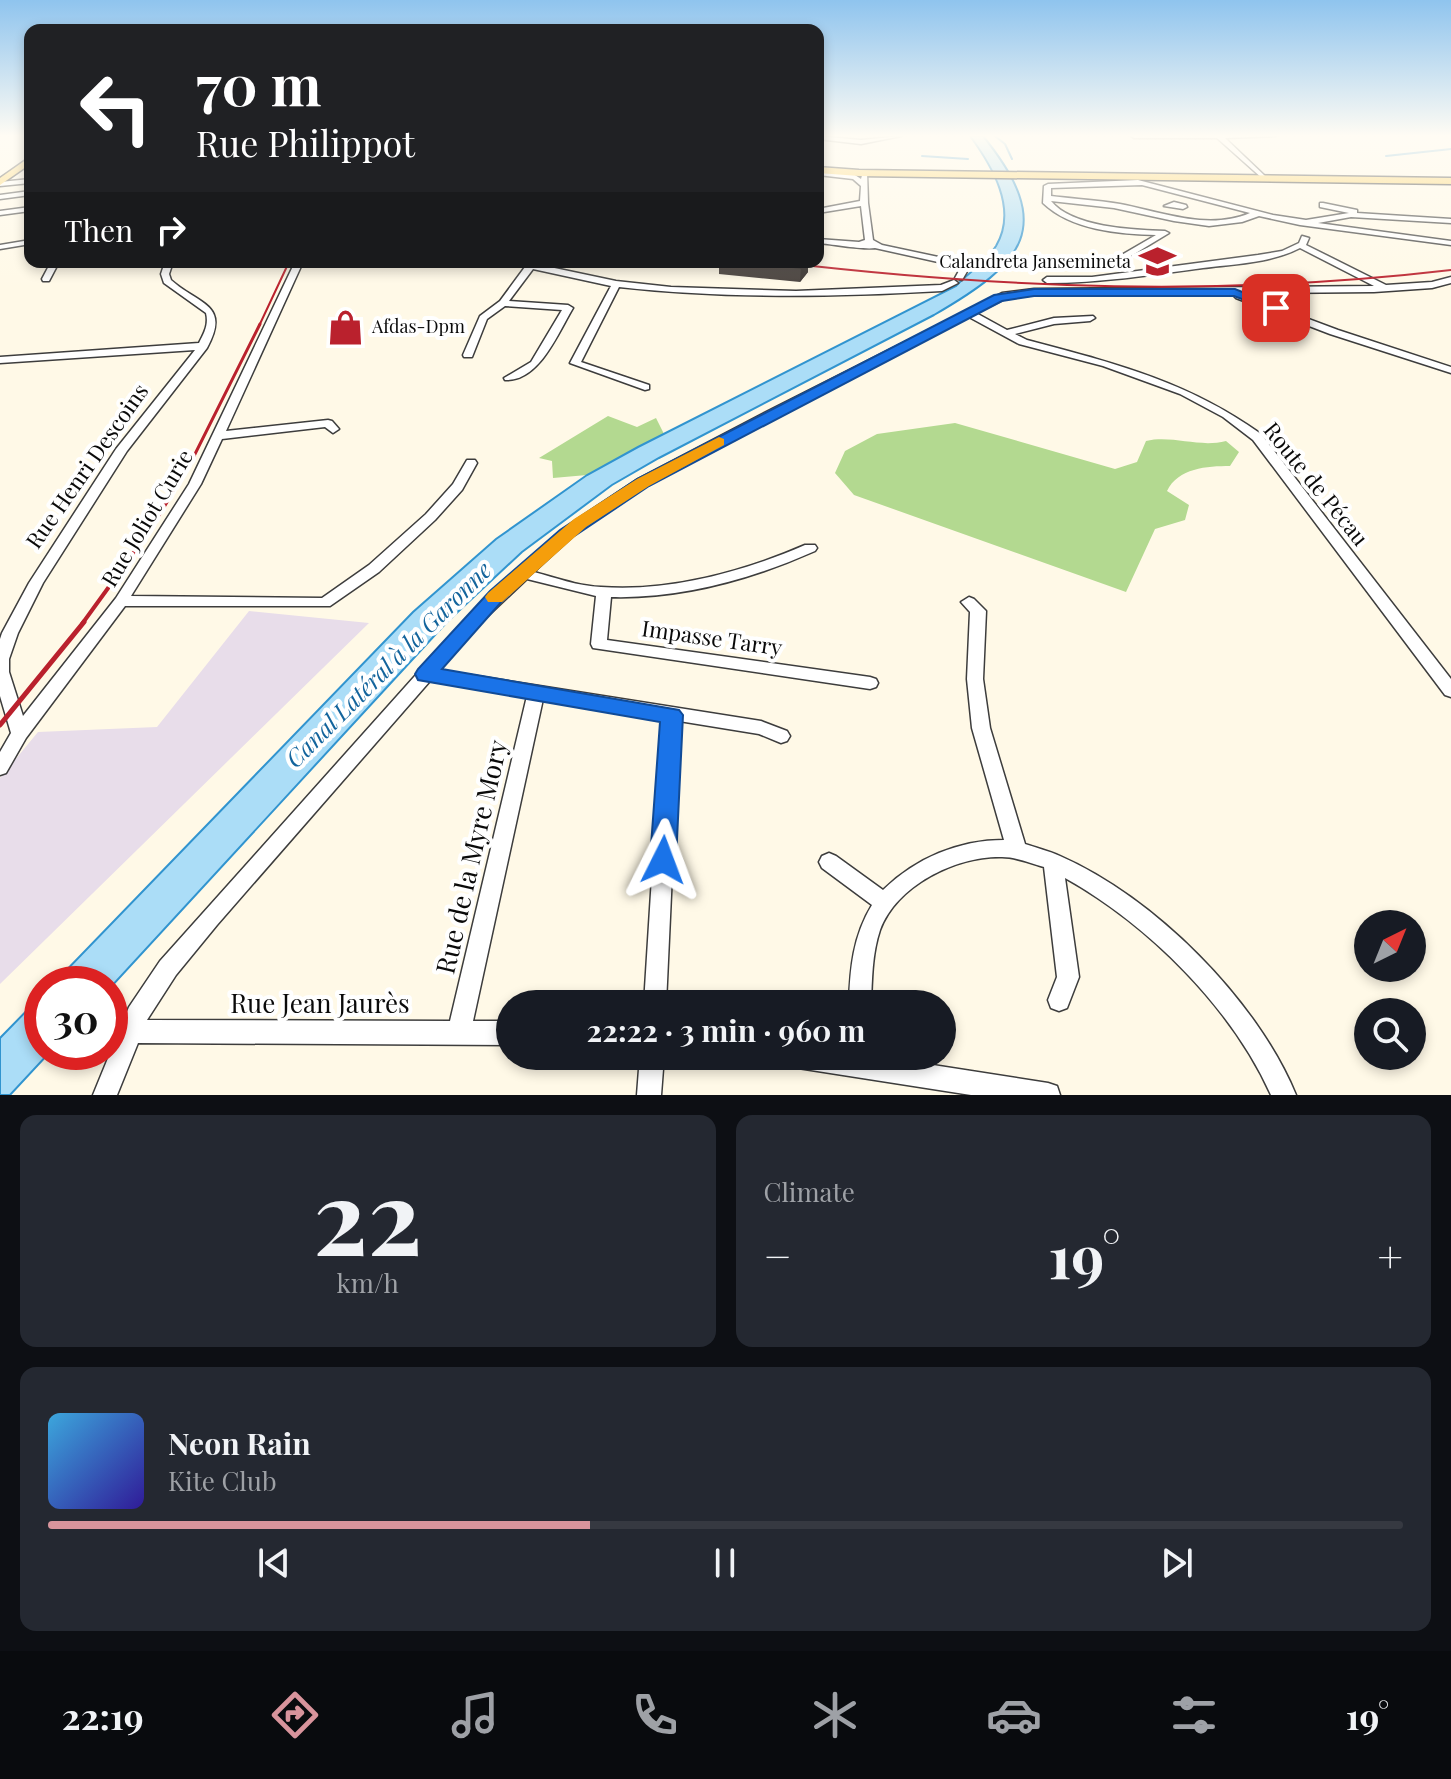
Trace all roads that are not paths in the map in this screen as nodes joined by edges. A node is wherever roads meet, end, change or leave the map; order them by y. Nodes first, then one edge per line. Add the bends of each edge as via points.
1 (864, 187) edge
2 (1048, 187) edge
3 (1159, 187) edge
4 (24, 194) edge
5 (0, 197) edge
6 (1048, 198) junction
7 (1200, 198) junction
8 (864, 203) junction
9 (1170, 204) dead end
10 (1323, 205) dead end
11 (24, 210) edge
12 (824, 210) edge
13 (1349, 212) junction
14 (0, 213) edge
15 (1258, 213) junction
16 (1450, 216) edge
17 (1431, 219) junction
18 (1186, 223) junction
19 (1309, 224) junction
20 (1165, 233) junction
21 (824, 241) edge
22 (1451, 241) edge
23 (24, 243) edge
24 (873, 243) junction
25 (1301, 245) junction
26 (0, 247) edge
27 (1116, 262) dead end
28 (52, 268) edge
29 (167, 268) edge
30 (296, 268) edge
31 (529, 268) edge
32 (540, 268) edge
33 (46, 279) dead end
34 (1047, 280) dead end
35 (1450, 280) edge
36 (616, 284) junction
37 (1385, 288) junction
38 (1235, 293) junction
39 (503, 303) junction
40 (968, 313) junction
41 (1090, 318) dead end
42 (1006, 333) junction
43 (203, 346) junction
44 (468, 355) dead end
45 (0, 360) edge
46 (1451, 370) edge
47 (509, 378) dead end
48 (645, 387) dead end
49 (333, 429) dead end
50 (217, 436) junction
51 (471, 463) dead end
52 (810, 548) dead end
53 (523, 573) junction
54 (604, 592) junction
55 (121, 601) junction
56 (969, 602) dead end
57 (425, 674) junction
58 (870, 683) dead end
59 (1451, 691) edge
60 (536, 693) junction
61 (671, 715) junction
62 (20, 733) junction
63 (781, 736) dead end
64 (0, 768) edge
65 (1017, 850) junction
66 (829, 862) dead end
67 (1053, 862) junction
68 (883, 901) junction
69 (656, 990) edge
70 (860, 990) edge
71 (1059, 1000) dead end
72 (130, 1031) junction
73 (459, 1032) junction
74 (496, 1033) edge
75 (651, 1070) edge
76 (914, 1070) edge
77 (105, 1095) edge
78 (649, 1095) edge
79 (1048, 1095) edge
80 (1284, 1095) edge

1 - 8 street
2 - 6 street
3 - 7 street
4 - 5 street
6 - 18 street via 1114,205
6 - 20 street via 1050,207 1078,220
7 - 9 street
7 - 15 street
8 - 12 street
8 - 24 street
10 - 13 street
11 - 14 street
13 - 17 street
13 - 19 street
15 - 18 street via 1237,224
15 - 19 street
16 - 17 street
17 - 22 street
18 - 20 street
19 - 22 street
19 - 25 street
20 - 27 street
21 - 24 street
23 - 26 street
24 - 36 street via 965,268 959,278 934,289 796,294
25 - 34 street via 1258,258 1092,280
25 - 37 street
28 - 33 street
29 - 43 street, Rue Henri Descoins via 167,281 213,315 214,329
30 - 50 street, Rue Joliot Curie
31 - 39 street
32 - 36 street
35 - 37 street
36 - 48 street via 575,363
37 - 38 street
38 - 40 street via 1025,293
38 - 46 street
39 - 44 street via 483,318
39 - 47 street via 568,308 535,364
40 - 42 street, Route de Pécau
40 - 53 street via 643,482 580,523
41 - 42 street
42 - 59 street, Route de Pécau via 1159,382 1215,408 1257,437
43 - 45 street
43 - 62 street, Rue Henri Descoins via 122,449 10,633 1,672
49 - 50 street via 328,423
50 - 55 street, Rue Joliot Curie via 195,484
51 - 55 street via 441,506 337,598 314,604
52 - 54 street via 731,576
53 - 54 street
53 - 57 street
54 - 58 street, Impasse Tarry via 599,644
55 - 62 street, Rue Joliot Curie
56 - 65 street via 978,611 975,679 981,728
57 - 60 street
57 - 72 street via 170,966
60 - 61 street
60 - 73 street, Rue de la Myre Mory
61 - 63 street via 761,728
61 - 69 street
62 - 64 street
65 - 67 street
65 - 68 street via 944,858
66 - 68 street
67 - 71 street via 1068,977
67 - 80 street via 1117,901 1190,962 1230,1004
68 - 70 street via 872,922
72 - 73 street, Rue Jean Jaurès
72 - 77 street
73 - 74 street, Rue Jean Jaurès
75 - 78 street
76 - 79 street

